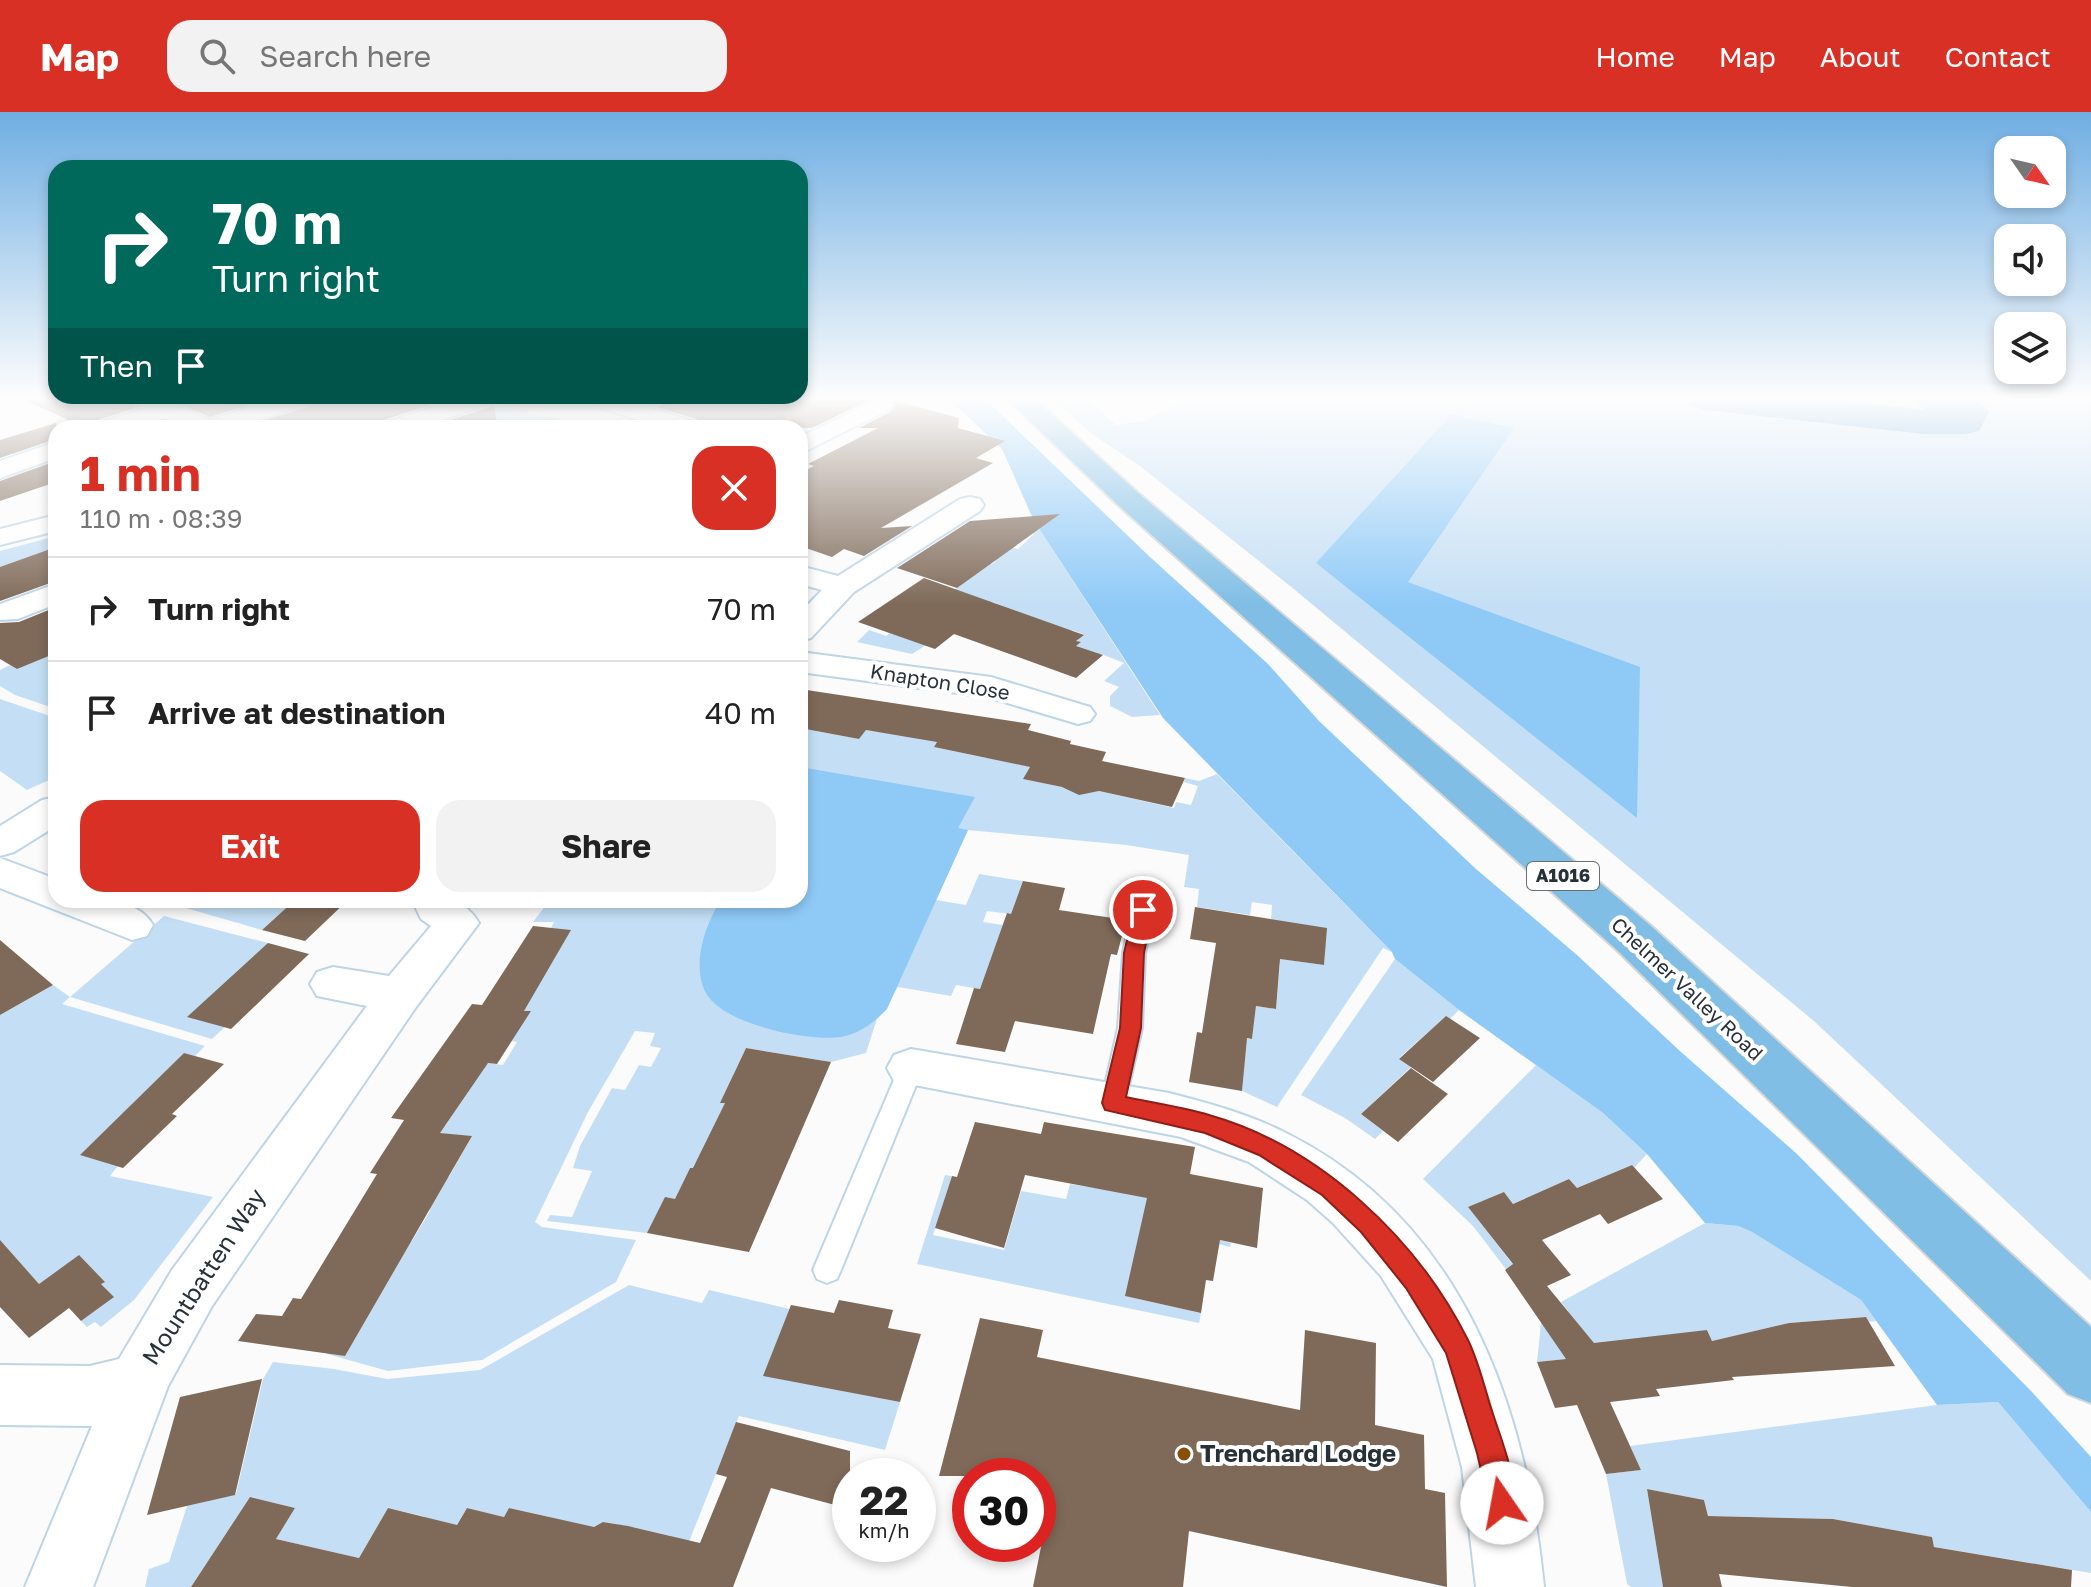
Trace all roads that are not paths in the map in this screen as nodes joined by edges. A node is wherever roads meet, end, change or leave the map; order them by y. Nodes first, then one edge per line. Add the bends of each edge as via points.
1 (1093, 467) edge
2 (970, 505) dead end
3 (48, 525) edge
4 (0, 537) edge
5 (808, 577) edge
6 (843, 586) junction
7 (48, 596) edge
8 (7, 612) dead end
9 (808, 623) edge
10 (808, 663) edge
11 (1078, 714) dead end
12 (48, 814) edge
13 (0, 843) edge
14 (0, 872) edge
15 (48, 892) edge
16 (90, 908) edge
17 (436, 908) edge
18 (1143, 910) dead end
19 (132, 925) dead end
20 (333, 984) dead end
21 (400, 995) junction
22 (911, 1068) joint
23 (1113, 1103) junction
24 (827, 1270) dead end
25 (2091, 1371) edge
26 (138, 1384) junction
27 (0, 1395) edge
28 (59, 1587) edge
29 (1510, 1587) edge

1 - 25 main road, Chelmer Valley Road / A1016 via 1634,938
2 - 6 street
3 - 4 street
5 - 6 street
6 - 9 street
7 - 8 street
10 - 11 street, Knapton Close via 991,687
12 - 13 street
14 - 15 street
16 - 19 street
17 - 21 street, Mountbatten Way via 458,923
18 - 23 lane via 1134,953 1130,1028
20 - 21 street
21 - 26 street, Mountbatten Way via 192,1288
22 - 23 street
22 - 24 lane
23 - 29 street via 1208,1124 1267,1148 1331,1188 1370,1224 1415,1280 1458,1347 1491,1453 1507,1529
26 - 27 street via 90,1396
26 - 28 street, Mountbatten Way

